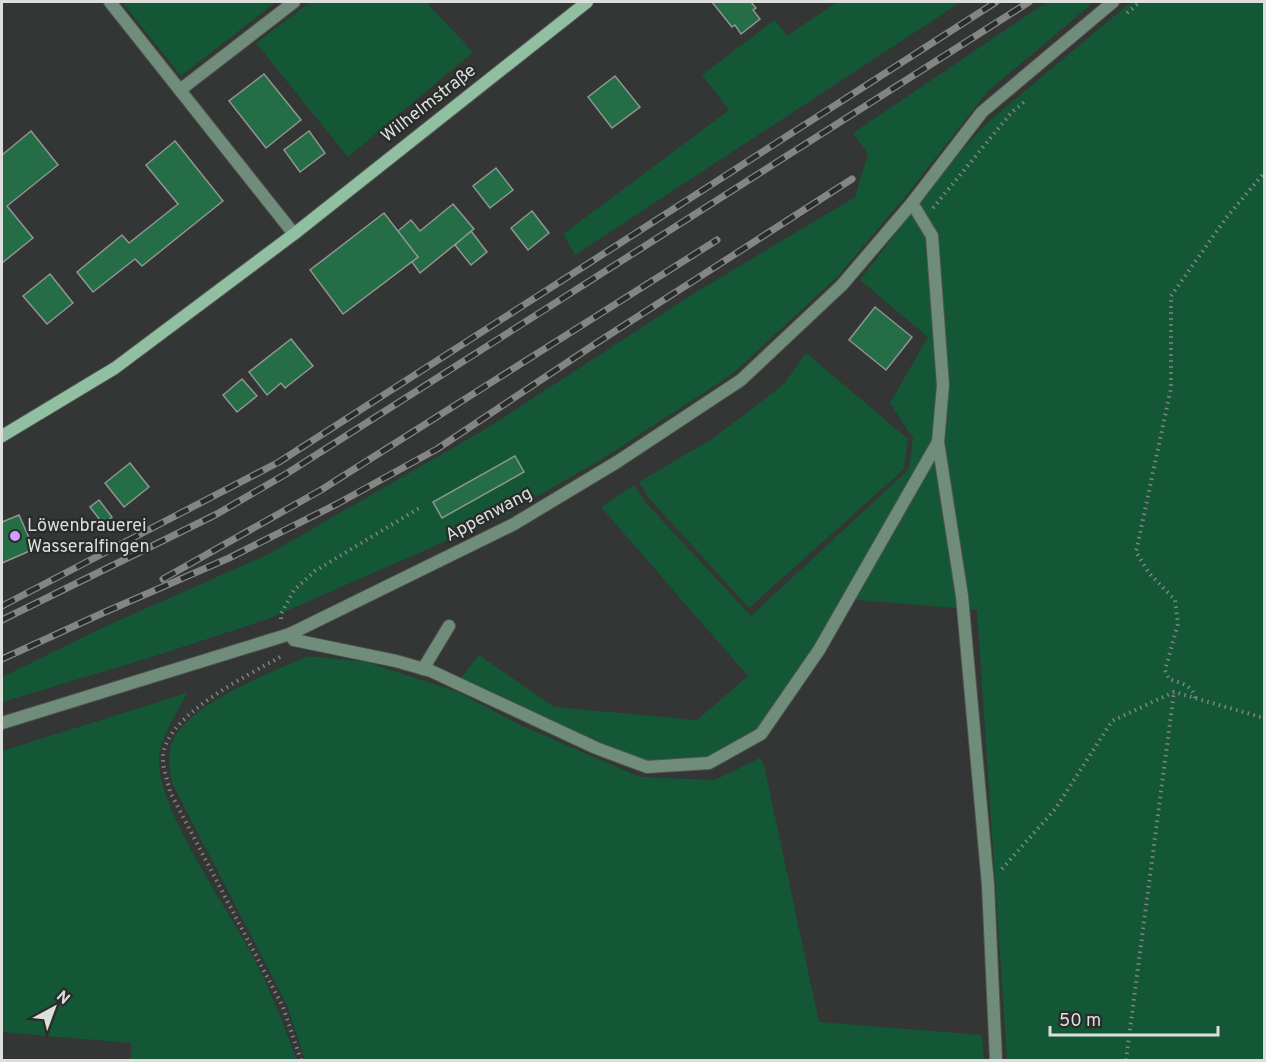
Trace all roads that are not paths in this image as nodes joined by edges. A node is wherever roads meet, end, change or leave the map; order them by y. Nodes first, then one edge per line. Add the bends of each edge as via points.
1 (110, 2) edge
2 (294, 2) edge
3 (587, 2) edge
4 (1113, 2) edge
5 (180, 90) junction
6 (912, 203) junction
7 (294, 234) junction
8 (2, 436) edge
9 (938, 442) junction
10 (449, 626) dead end
11 (288, 637) junction
12 (423, 669) junction
13 (2, 723) edge
14 (996, 1060) edge

1 - 5 street
2 - 5 street
3 - 7 main road, Wilhelmstraße
4 - 6 street, Appenwang via 982,112
5 - 7 street
6 - 9 street via 932,236 943,385
6 - 11 street, Appenwang via 842,285 741,380 514,524
7 - 8 main road, Wilhelmstraße via 115,369
9 - 12 street via 819,650 761,734 709,763 647,767 596,748
9 - 14 street via 962,596 988,885
10 - 12 street
11 - 12 street
11 - 13 street, Appenwang

